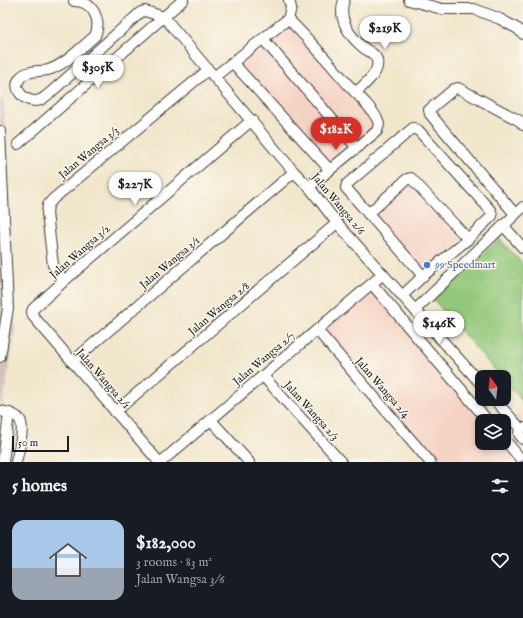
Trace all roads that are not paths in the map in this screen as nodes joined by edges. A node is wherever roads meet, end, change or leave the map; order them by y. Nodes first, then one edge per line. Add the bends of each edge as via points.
1 (183, 0) edge
2 (289, 0) edge
3 (344, 0) edge
4 (409, 0) edge
5 (74, 1) dead end
6 (164, 18) junction
7 (288, 19) junction
8 (523, 34) edge
9 (263, 39) junction
10 (233, 62) junction
11 (211, 74) junction
12 (356, 93) junction
13 (252, 120) junction
14 (523, 125) edge
15 (0, 131) edge
16 (18, 144) dead end
17 (357, 148) junction
18 (330, 170) junction
19 (294, 172) junction
20 (309, 188) junction
21 (2, 199) edge
22 (519, 210) edge
23 (368, 214) junction
24 (338, 223) junction
25 (504, 225) junction
26 (468, 239) junction
27 (521, 242) edge
28 (383, 274) junction
29 (423, 276) junction
30 (64, 281) junction
31 (372, 284) junction
32 (402, 296) junction
33 (33, 309) joint
34 (415, 310) junction
35 (317, 330) junction
36 (0, 351) edge
37 (72, 362) junction
38 (263, 376) junction
39 (475, 377) edge
40 (501, 406) edge
41 (4, 412) edge
42 (115, 412) junction
43 (482, 414) edge
44 (211, 420) junction
45 (522, 428) edge
46 (523, 439) edge
47 (511, 448) edge
48 (518, 458) edge
49 (3, 462) edge
50 (16, 462) edge
51 (160, 462) edge
52 (249, 462) edge
53 (341, 462) edge
54 (430, 462) edge

1 - 6 street
2 - 7 street via 291,8
3 - 12 street via 343,17 347,31 375,56 377,61 374,73
4 - 8 street via 442,8 474,9 500,19
5 - 6 street via 84,2 93,10 98,22 95,36 57,67 22,76 18,88 25,100 40,100 50,93 141,12
6 - 11 street, Jalan Wangsa 2/6
6 - 16 street
7 - 9 street
7 - 12 street
9 - 10 street
9 - 17 street
10 - 11 street
10 - 18 street
11 - 13 street, Jalan Wangsa 2/6
11 - 30 street, Jalan Wangsa 3/3 via 53,198 48,205 53,265
12 - 17 street via 379,124 377,131
13 - 19 street, Jalan Wangsa 2/6
13 - 30 street, Jalan Wangsa 3/2
14 - 22 street via 458,88 429,110
15 - 21 street
17 - 18 street
18 - 20 street
19 - 20 street, Jalan Wangsa 2/6
19 - 37 street, Jalan Wangsa 3/1
20 - 24 street, Jalan Wangsa 2/6
21 - 36 street via 8,308
22 - 25 street
23 - 26 street via 411,178
23 - 26 street via 346,186 411,129 416,128 492,214 491,218
23 - 29 street
24 - 28 street, Jalan Wangsa 2/6
24 - 42 street, Jalan Wangsa 2/8
25 - 27 street
25 - 34 street
26 - 29 street
28 - 31 street, Jalan Wangsa 2/7
28 - 32 street, Jalan Wangsa 2/6
29 - 32 street
30 - 33 street, Jalan Wangsa 3/2
31 - 35 street, Jalan Wangsa 2/7
31 - 43 street
32 - 34 street, Jalan Wangsa 2/6
33 - 37 street, Jalan Wangsa 2/1 via 33,316
34 - 39 street, Jalan Wangsa 2/6
35 - 38 street, Jalan Wangsa 2/7
35 - 54 street, Jalan Wangsa 2/4
37 - 42 street, Jalan Wangsa 2/1
38 - 44 street, Jalan Wangsa 2/7
38 - 53 street, Jalan Wangsa 2/3
40 - 45 street
41 - 49 street
41 - 50 street via 20,420 22,426
42 - 51 street, Jalan Wangsa 2/1
44 - 51 street, Jalan Wangsa 2/7
44 - 52 street
45 - 46 street via 519,434
47 - 48 street

